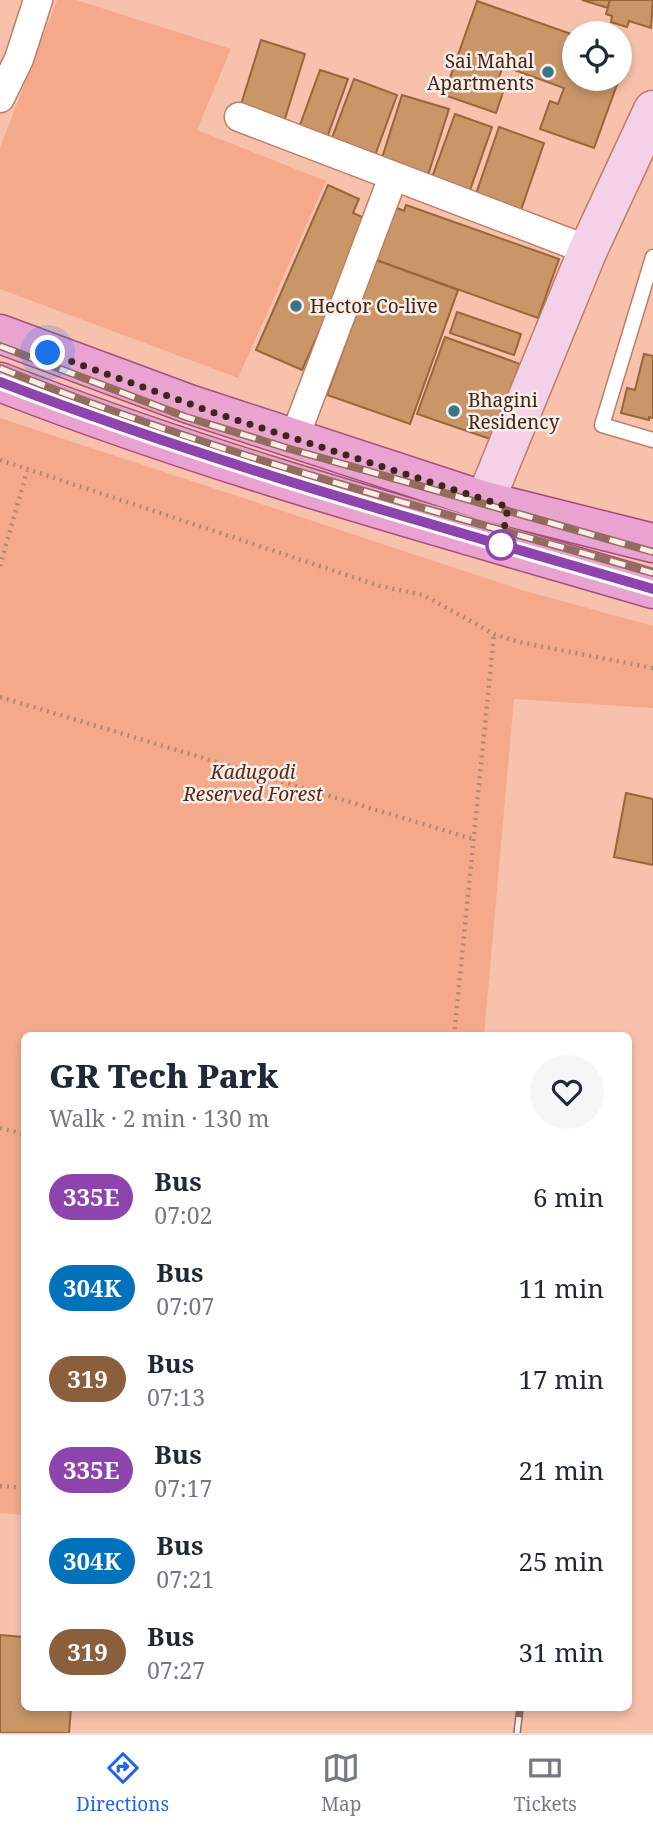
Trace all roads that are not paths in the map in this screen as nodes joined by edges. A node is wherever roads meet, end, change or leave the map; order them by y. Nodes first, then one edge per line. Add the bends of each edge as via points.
1 (38, 0) edge
2 (0, 98) edge
3 (653, 110) edge
4 (239, 117) dead end
5 (393, 177) junction
6 (588, 250) junction
7 (653, 257) edge
8 (0, 334) edge
9 (0, 382) edge
10 (294, 439) junction
11 (653, 440) edge
12 (485, 501) junction
13 (653, 543) edge
14 (653, 589) edge

1 - 2 street via 19,59
3 - 6 street
4 - 5 street
5 - 6 street
5 - 10 street
6 - 12 street
7 - 11 lane via 602,425
8 - 10 main road
9 - 14 main road via 257,471
10 - 12 main road
12 - 13 main road

